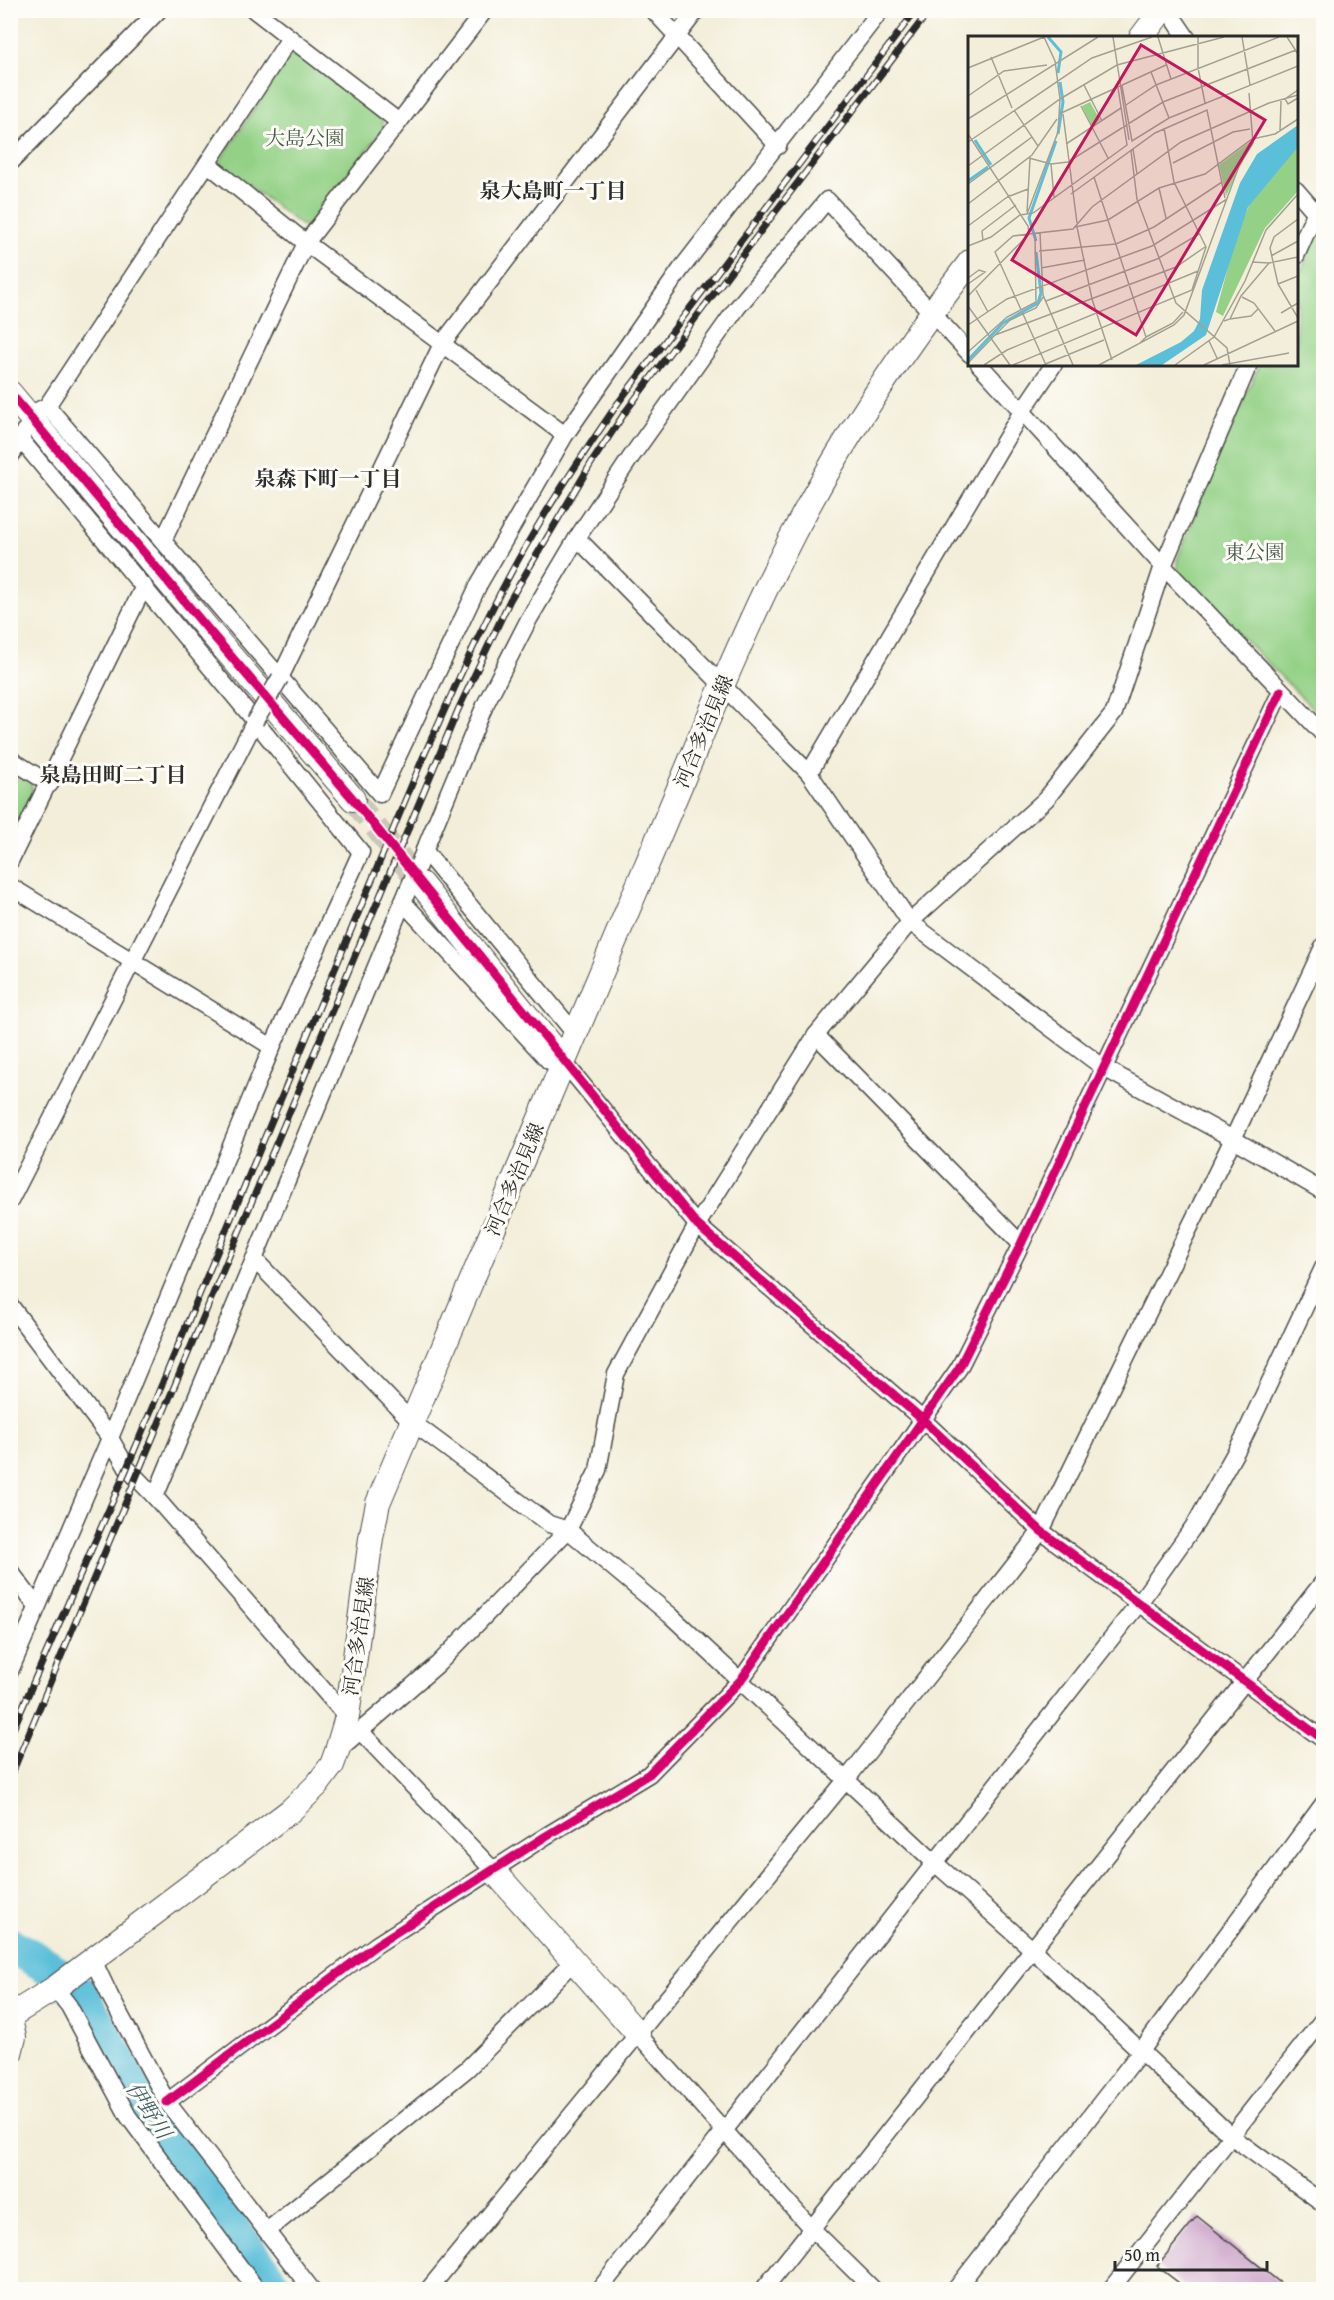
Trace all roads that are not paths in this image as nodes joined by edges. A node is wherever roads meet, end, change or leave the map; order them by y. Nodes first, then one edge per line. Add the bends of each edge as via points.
1 (159, 10) edge
2 (254, 10) edge
3 (485, 10) edge
4 (653, 10) edge
5 (698, 10) edge
6 (881, 10) edge
7 (1162, 10) edge
8 (1168, 10) edge
9 (1142, 36) edge
10 (1186, 36) edge
11 (677, 37) junction
12 (290, 38) junction
13 (399, 122) junction
14 (778, 146) junction
15 (10, 163) edge
16 (208, 164) junction
17 (1298, 192) edge
18 (1321, 213) edge
19 (306, 243) junction
20 (1298, 253) edge
21 (968, 263) edge
22 (932, 312) junction
23 (442, 344) junction
24 (968, 353) edge
25 (981, 366) edge
26 (1053, 366) edge
27 (1248, 366) edge
28 (10, 393) edge
29 (38, 410) junction
30 (1021, 413) junction
31 (565, 435) junction
32 (21, 440) junction
33 (10, 457) edge
34 (577, 538) junction
35 (163, 541) junction
36 (1163, 566) junction
37 (144, 586) junction
38 (280, 678) junction
39 (722, 686) junction
40 (1281, 691) junction
41 (255, 721) junction
42 (1323, 735) edge
43 (10, 759) edge
44 (809, 773) junction
45 (50, 784) junction
46 (353, 798) tunnel mouth
47 (424, 850) junction
48 (10, 861) edge
49 (421, 884) tunnel mouth
50 (10, 886) edge
51 (403, 902) junction
52 (910, 922) junction
53 (1323, 945) edge
54 (133, 960) junction
55 (576, 1035) junction
56 (816, 1035) junction
57 (272, 1047) junction
58 (562, 1067) junction
59 (1104, 1068) junction
60 (1233, 1139) junction
61 (1323, 1192) edge
62 (10, 1201) edge
63 (697, 1225) junction
64 (1021, 1245) junction
65 (254, 1259) junction
66 (1323, 1266) edge
67 (10, 1305) edge
68 (923, 1420) junction
69 (412, 1422) junction
70 (110, 1438) junction
71 (155, 1497) junction
72 (568, 1530) junction
73 (1041, 1531) junction
74 (10, 1571) edge
75 (1323, 1581) edge
76 (1139, 1603) junction
77 (37, 1607) junction
78 (10, 1671) edge
79 (1245, 1680) junction
80 (740, 1681) junction
81 (354, 1725) junction
82 (1323, 1740) edge
83 (846, 1780) junction
84 (1323, 1803) edge
85 (935, 1863) junction
86 (494, 1871) junction
87 (1032, 1949) junction
88 (574, 1961) junction
89 (86, 1965) junction
90 (55, 1988) junction
91 (10, 2018) edge
92 (1323, 2018) edge
93 (638, 2034) junction
94 (1141, 2051) junction
95 (10, 2053) edge
96 (167, 2102) junction
97 (724, 2131) junction
98 (1231, 2136) junction
99 (1323, 2204) edge
100 (811, 2228) junction
101 (267, 2231) junction
102 (257, 2289) edge
103 (312, 2289) edge
104 (428, 2289) edge
105 (599, 2289) edge
106 (763, 2289) edge
107 (874, 2289) edge
108 (955, 2289) edge
109 (1110, 2289) edge

1 - 15 street
2 - 12 street
3 - 13 street
4 - 11 street
5 - 11 street
6 - 14 street
7 - 9 main road
8 - 10 street
11 - 14 street
11 - 23 street
12 - 13 street
12 - 16 street
13 - 19 street
14 - 31 street via 681,269
16 - 19 street
16 - 29 street
17 - 18 street
18 - 20 street
19 - 23 street
19 - 35 street
21 - 22 main road, 河合多治見線
22 - 24 street
22 - 34 street via 827,200 737,308
22 - 39 main road, 河合多治見線 via 866,410 818,492 776,568
23 - 31 street
23 - 38 street
25 - 30 street
26 - 30 street
27 - 36 street
28 - 29 main road
29 - 32 street
29 - 35 street
29 - 46 main road via 211,633
30 - 36 street
30 - 44 street
31 - 38 street via 479,584 381,794
32 - 33 street
32 - 37 street
34 - 39 street
34 - 47 street via 485,705
35 - 38 street
36 - 40 street
36 - 52 street via 1114,713 1046,799
37 - 41 street
37 - 45 street
38 - 41 street, bridge
39 - 44 street
39 - 55 main road, 河合多治見線
40 - 42 street
40 - 59 street
41 - 54 street
41 - 57 street via 361,852
43 - 45 street
44 - 52 street
45 - 48 street
47 - 51 street
47 - 55 street
49 - 58 main road
50 - 54 street
51 - 58 street
51 - 65 street
52 - 56 street
52 - 59 street
53 - 60 street
54 - 57 street
54 - 62 street
55 - 58 main road, 河合多治見線
56 - 63 street
56 - 64 street
57 - 70 street
58 - 63 street
58 - 69 main road, 河合多治見線
59 - 60 street
59 - 64 street
60 - 61 street
60 - 73 street
63 - 68 street
63 - 72 street via 616,1374 598,1470
64 - 68 street via 959,1368
65 - 69 street
65 - 71 street
66 - 76 street via 1244,1437 1196,1523
67 - 70 street
68 - 73 street
68 - 80 street
69 - 72 street via 549,1524
69 - 81 main road, 河合多治見線 via 378,1503 371,1538
70 - 71 street via 127,1468
70 - 77 street
71 - 81 street
72 - 80 street
72 - 81 street via 438,1664
73 - 76 street
73 - 83 street
74 - 77 street
75 - 79 street
76 - 79 street
76 - 85 street
77 - 78 street
79 - 82 street
79 - 87 street
80 - 83 street
80 - 86 street via 649,1774
81 - 86 street
81 - 89 main road, 河合多治見線 via 317,1785 290,1810
83 - 85 street
83 - 93 street
84 - 94 street
85 - 87 street
85 - 97 street
86 - 88 main road
86 - 96 street via 376,1945
87 - 94 street
87 - 100 street
88 - 93 main road
88 - 101 street via 467,2069
89 - 90 main road, 河合多治見線
89 - 96 street via 110,1996
90 - 91 main road, 河合多治見線
90 - 102 street via 128,2116
91 - 95 main road, 河合多治見線 via 14,2037
92 - 98 street
93 - 97 street
93 - 104 street
94 - 98 street
94 - 108 street
96 - 101 street
97 - 100 street
97 - 105 street
98 - 99 street
98 - 109 street
100 - 106 street
100 - 107 street
101 - 103 street

